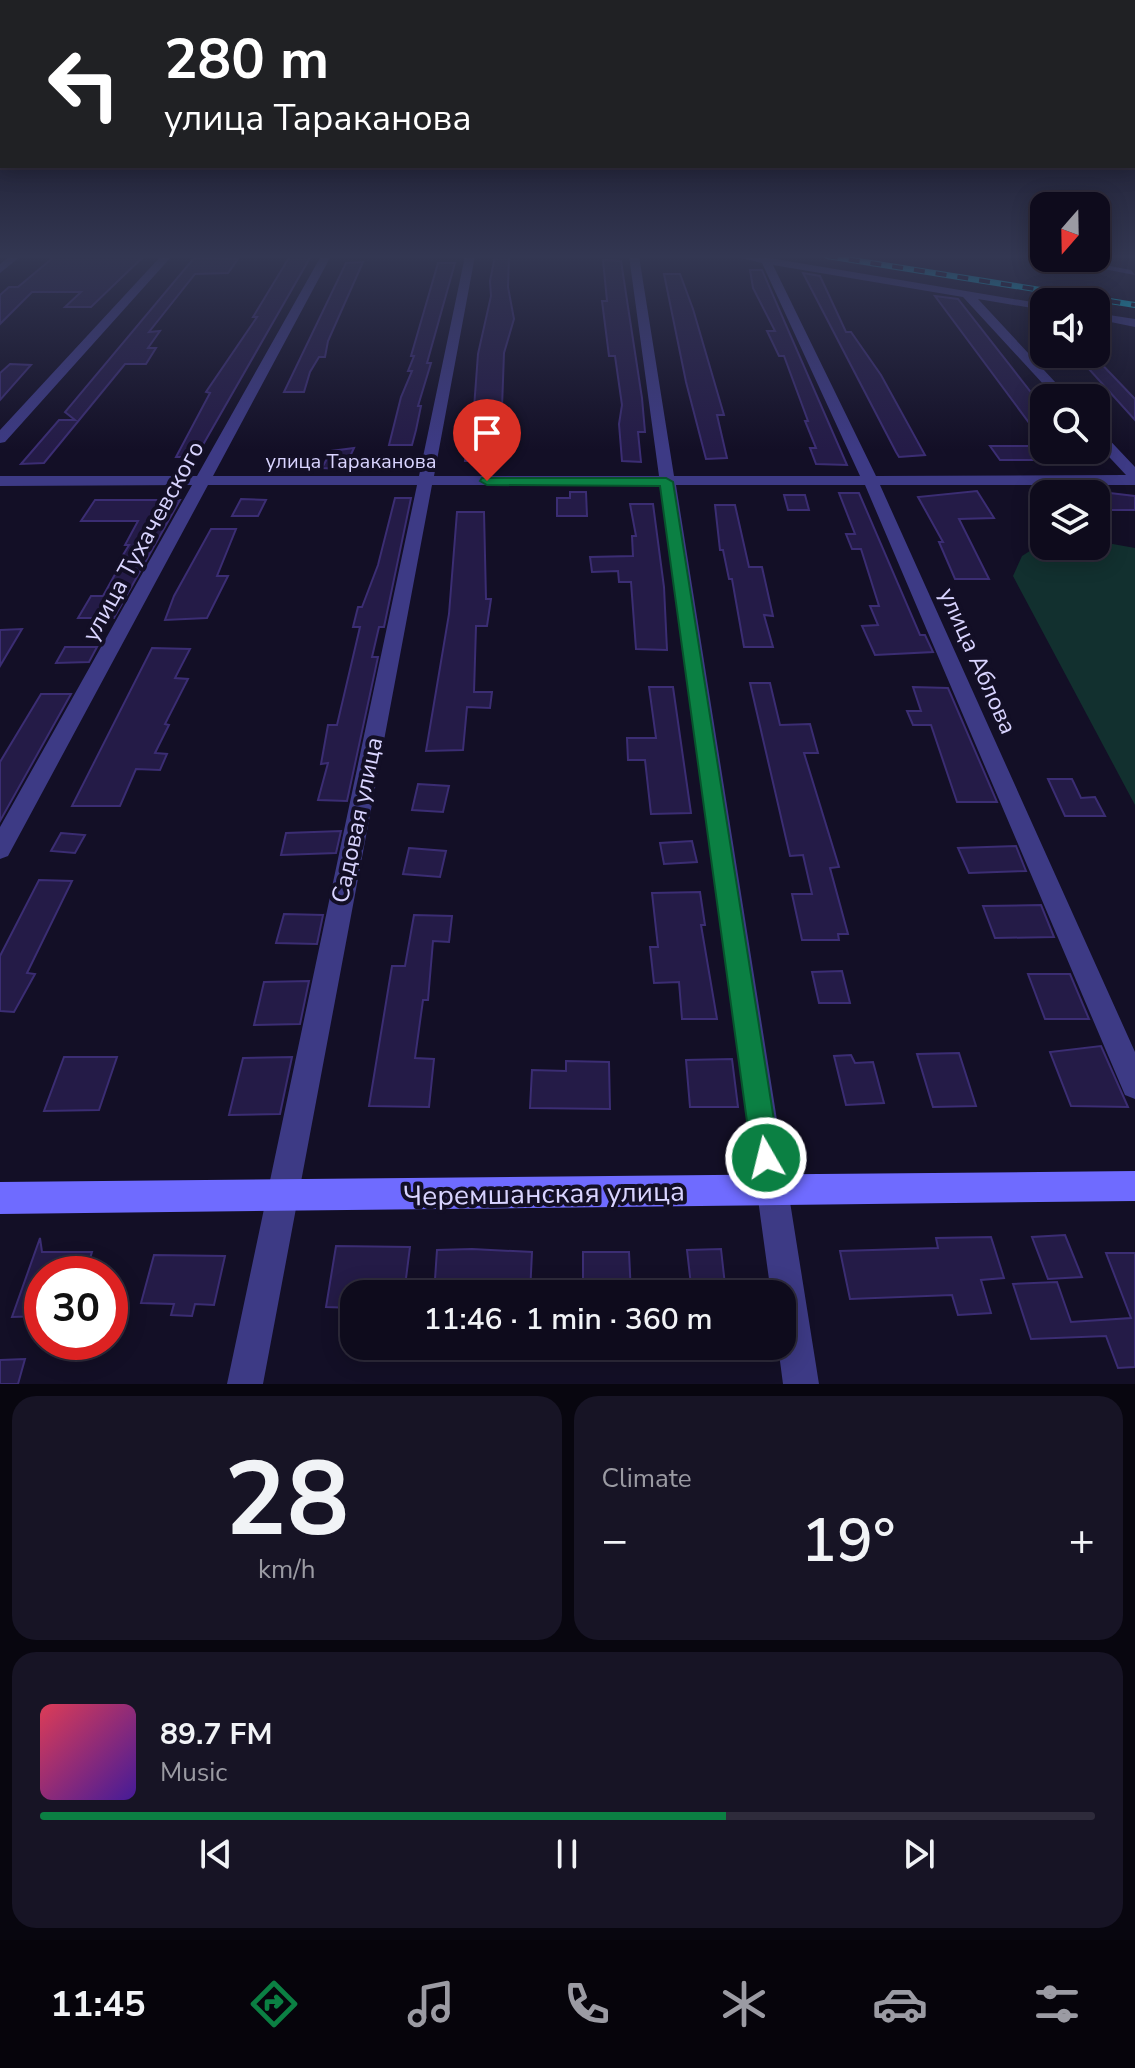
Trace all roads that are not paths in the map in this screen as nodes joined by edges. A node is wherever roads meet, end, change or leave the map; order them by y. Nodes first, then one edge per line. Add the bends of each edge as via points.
1 (108, 321) edge
2 (291, 321) edge
3 (458, 321) edge
4 (643, 321) edge
5 (794, 321) edge
6 (991, 321) edge
7 (1050, 384) edge
8 (0, 439) edge
9 (1110, 450) edge
10 (1135, 478) edge
11 (0, 481) edge
12 (204, 481) junction
13 (427, 481) junction
14 (666, 482) junction
15 (871, 482) junction
16 (0, 849) edge
17 (1135, 1085) edge
18 (1135, 1186) edge
19 (771, 1189) junction
20 (280, 1197) junction
21 (0, 1198) edge
22 (245, 1384) edge
23 (801, 1384) edge

1 - 8 street
2 - 12 street, улица Тухачевского
3 - 13 street, Садовая улица
4 - 14 street
5 - 15 street, улица Аблова
6 - 7 street
9 - 10 street
10 - 15 street, улица Тараканова
11 - 12 street, улица Тараканова
12 - 13 street, улица Тараканова
12 - 16 street, улица Тухачевского
13 - 14 street, улица Тараканова
13 - 20 street, Садовая улица
14 - 15 street, улица Тараканова
14 - 19 street
15 - 17 street, улица Аблова
18 - 19 main road, Черемшанская улица
19 - 20 main road, Черемшанская улица
19 - 23 street
20 - 21 main road, Черемшанская улица
20 - 22 street, Садовая улица

